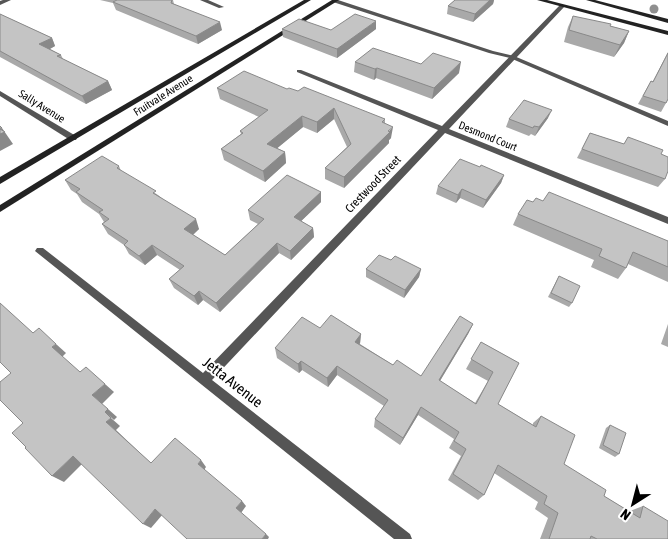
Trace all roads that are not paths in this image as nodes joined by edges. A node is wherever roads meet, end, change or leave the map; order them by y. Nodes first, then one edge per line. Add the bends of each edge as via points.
1 (8, 0) edge
2 (203, 0) edge
3 (308, 0) edge
4 (336, 0) edge
5 (540, 0) edge
6 (589, 0) edge
7 (0, 3) edge
8 (562, 6) junction
9 (221, 7) dead end
10 (668, 21) edge
11 (668, 33) edge
12 (512, 57) junction
13 (299, 71) dead end
14 (0, 93) edge
15 (668, 124) edge
16 (442, 129) junction
17 (73, 138) junction
18 (0, 181) edge
19 (0, 209) edge
20 (668, 222) edge
21 (40, 251) dead end
22 (204, 380) junction
23 (405, 539) edge

1 - 7 street
2 - 9 street
3 - 17 main road, Fruitvale Avenue
4 - 12 street
4 - 19 main road, Fruitvale Avenue
5 - 8 main road
6 - 10 main road
8 - 11 main road
8 - 12 street, Crestwood Street
12 - 15 street
12 - 16 street, Crestwood Street
13 - 16 street, Desmond Court
14 - 17 street, Sally Avenue
16 - 20 street, Desmond Court
16 - 22 street, Crestwood Street
17 - 18 main road, Fruitvale Avenue
21 - 22 street, Jetta Avenue
22 - 23 street, Jetta Avenue

